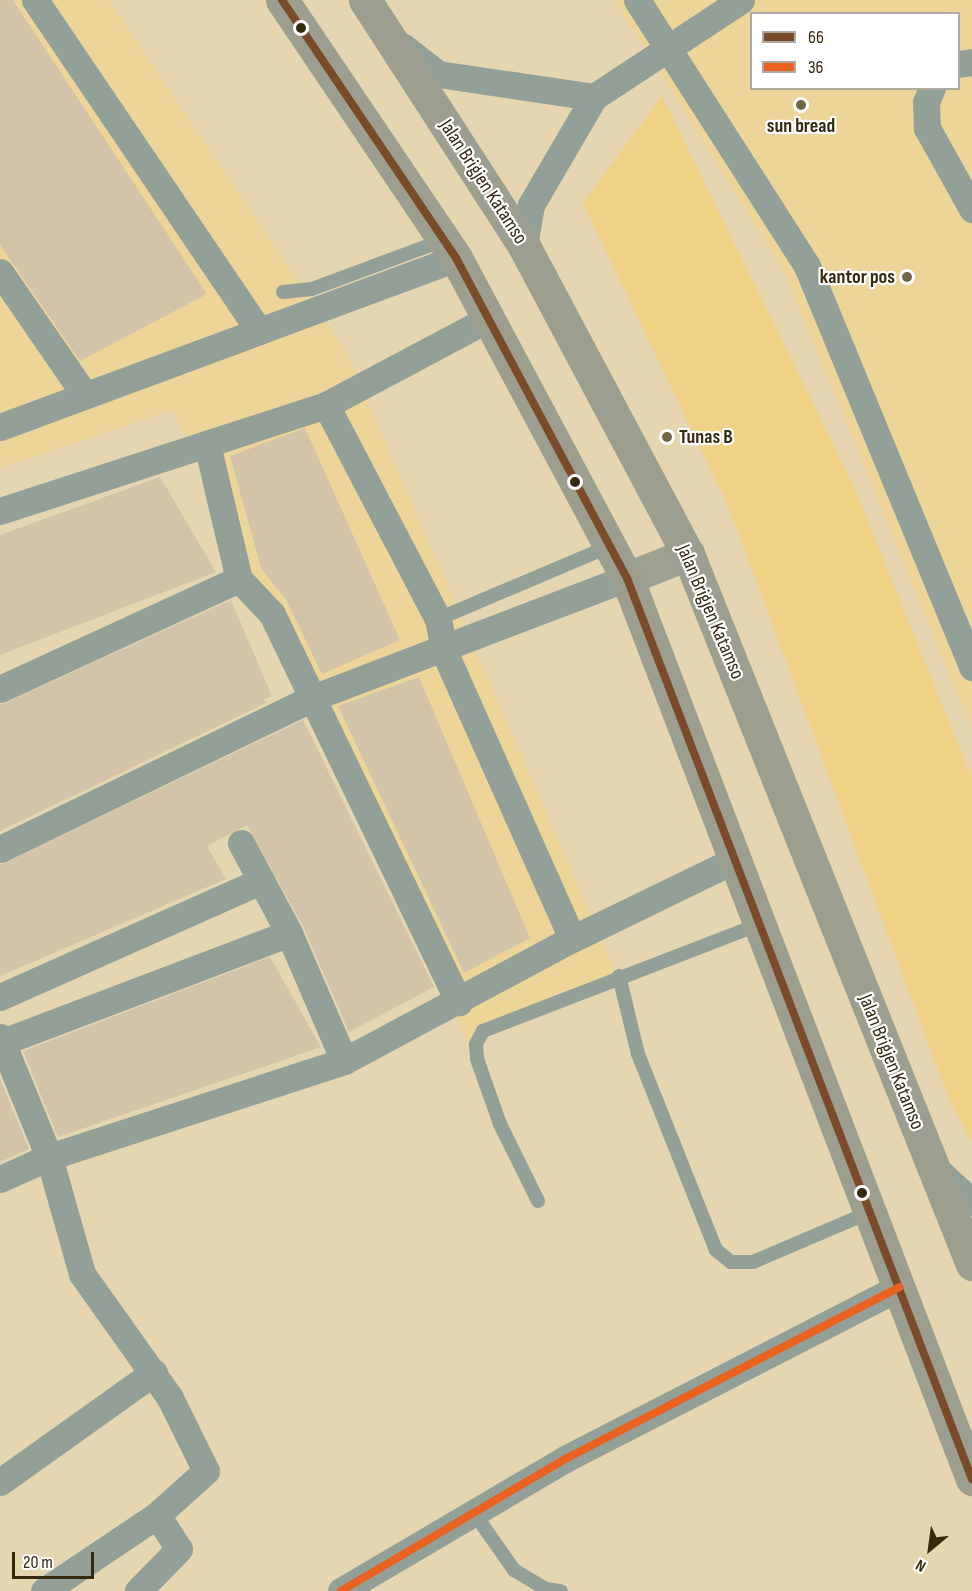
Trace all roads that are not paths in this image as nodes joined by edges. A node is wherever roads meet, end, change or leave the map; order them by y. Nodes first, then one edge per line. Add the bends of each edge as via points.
1 (35, 0) edge
2 (282, 0) edge
3 (365, 0) edge
4 (638, 0) edge
5 (741, 0) edge
6 (390, 36) junction
7 (667, 49) junction
8 (931, 90) edge
9 (594, 97) junction
10 (972, 208) edge
11 (525, 246) junction
12 (450, 249) junction
13 (0, 272) edge
14 (283, 292) dead end
15 (488, 319) junction
16 (259, 331) junction
17 (85, 395) junction
18 (326, 405) junction
19 (0, 427) edge
20 (207, 444) junction
21 (0, 511) edge
22 (608, 547) junction
23 (688, 554) junction
24 (627, 578) junction
25 (239, 579) junction
26 (438, 619) junction
27 (444, 651) junction
28 (972, 667) edge
29 (0, 689) edge
30 (312, 698) junction
31 (241, 843) dead end
32 (0, 849) edge
33 (735, 860) junction
34 (261, 880) junction
35 (760, 924) junction
36 (289, 933) junction
37 (572, 939) junction
38 (619, 976) junction
39 (0, 997) edge
40 (459, 1002) junction
41 (1, 1041) edge
42 (344, 1061) junction
43 (50, 1157) junction
44 (933, 1167) junction
45 (0, 1179) edge
46 (538, 1201) dead end
47 (972, 1202) edge
48 (870, 1212) junction
49 (972, 1264) edge
50 (898, 1287) junction
51 (154, 1372) junction
52 (972, 1479) edge
53 (0, 1482) edge
54 (474, 1513) junction
55 (158, 1515) junction
56 (544, 1590) edge
57 (44, 1591) edge
58 (138, 1591) edge
59 (341, 1591) edge
60 (561, 1591) edge

1 - 16 street
2 - 12 highway
3 - 6 highway, Jalan Brigjen Katamso
4 - 7 street
5 - 7 street
6 - 9 street via 438,74
6 - 11 highway, Jalan Brigjen Katamso
7 - 9 street
7 - 28 street via 807,266
8 - 10 street via 926,102 927,128
9 - 11 street via 531,205
11 - 23 highway, Jalan Brigjen Katamso
12 - 14 lane via 312,289
12 - 15 highway
12 - 16 street
13 - 17 street
15 - 18 street
15 - 22 highway
16 - 17 street
17 - 19 street
18 - 20 street
18 - 26 street
20 - 21 street
20 - 25 street
22 - 24 highway
22 - 26 lane
23 - 24 main road
23 - 44 highway, Jalan Brigjen Katamso
24 - 27 street
24 - 33 highway
25 - 29 street
25 - 30 street via 272,614
26 - 27 street
27 - 30 street
27 - 37 street
30 - 32 street
30 - 40 street
31 - 34 street
33 - 35 highway
33 - 37 street
34 - 36 street
34 - 39 street
35 - 38 lane
35 - 48 highway
36 - 41 street
36 - 42 street
37 - 40 street
38 - 46 lane via 483,1031 476,1044 477,1059 500,1124
38 - 48 lane via 638,1054 716,1250 730,1262 753,1262
40 - 42 street
41 - 43 street
42 - 43 street
43 - 45 street
43 - 51 street via 82,1274
44 - 47 street
44 - 49 highway, Jalan Brigjen Katamso
48 - 50 highway
50 - 52 highway
50 - 54 street via 565,1459
51 - 53 street
51 - 55 street via 206,1471
54 - 56 lane via 514,1570
54 - 59 street
55 - 57 street
55 - 58 street via 179,1549
56 - 60 lane

